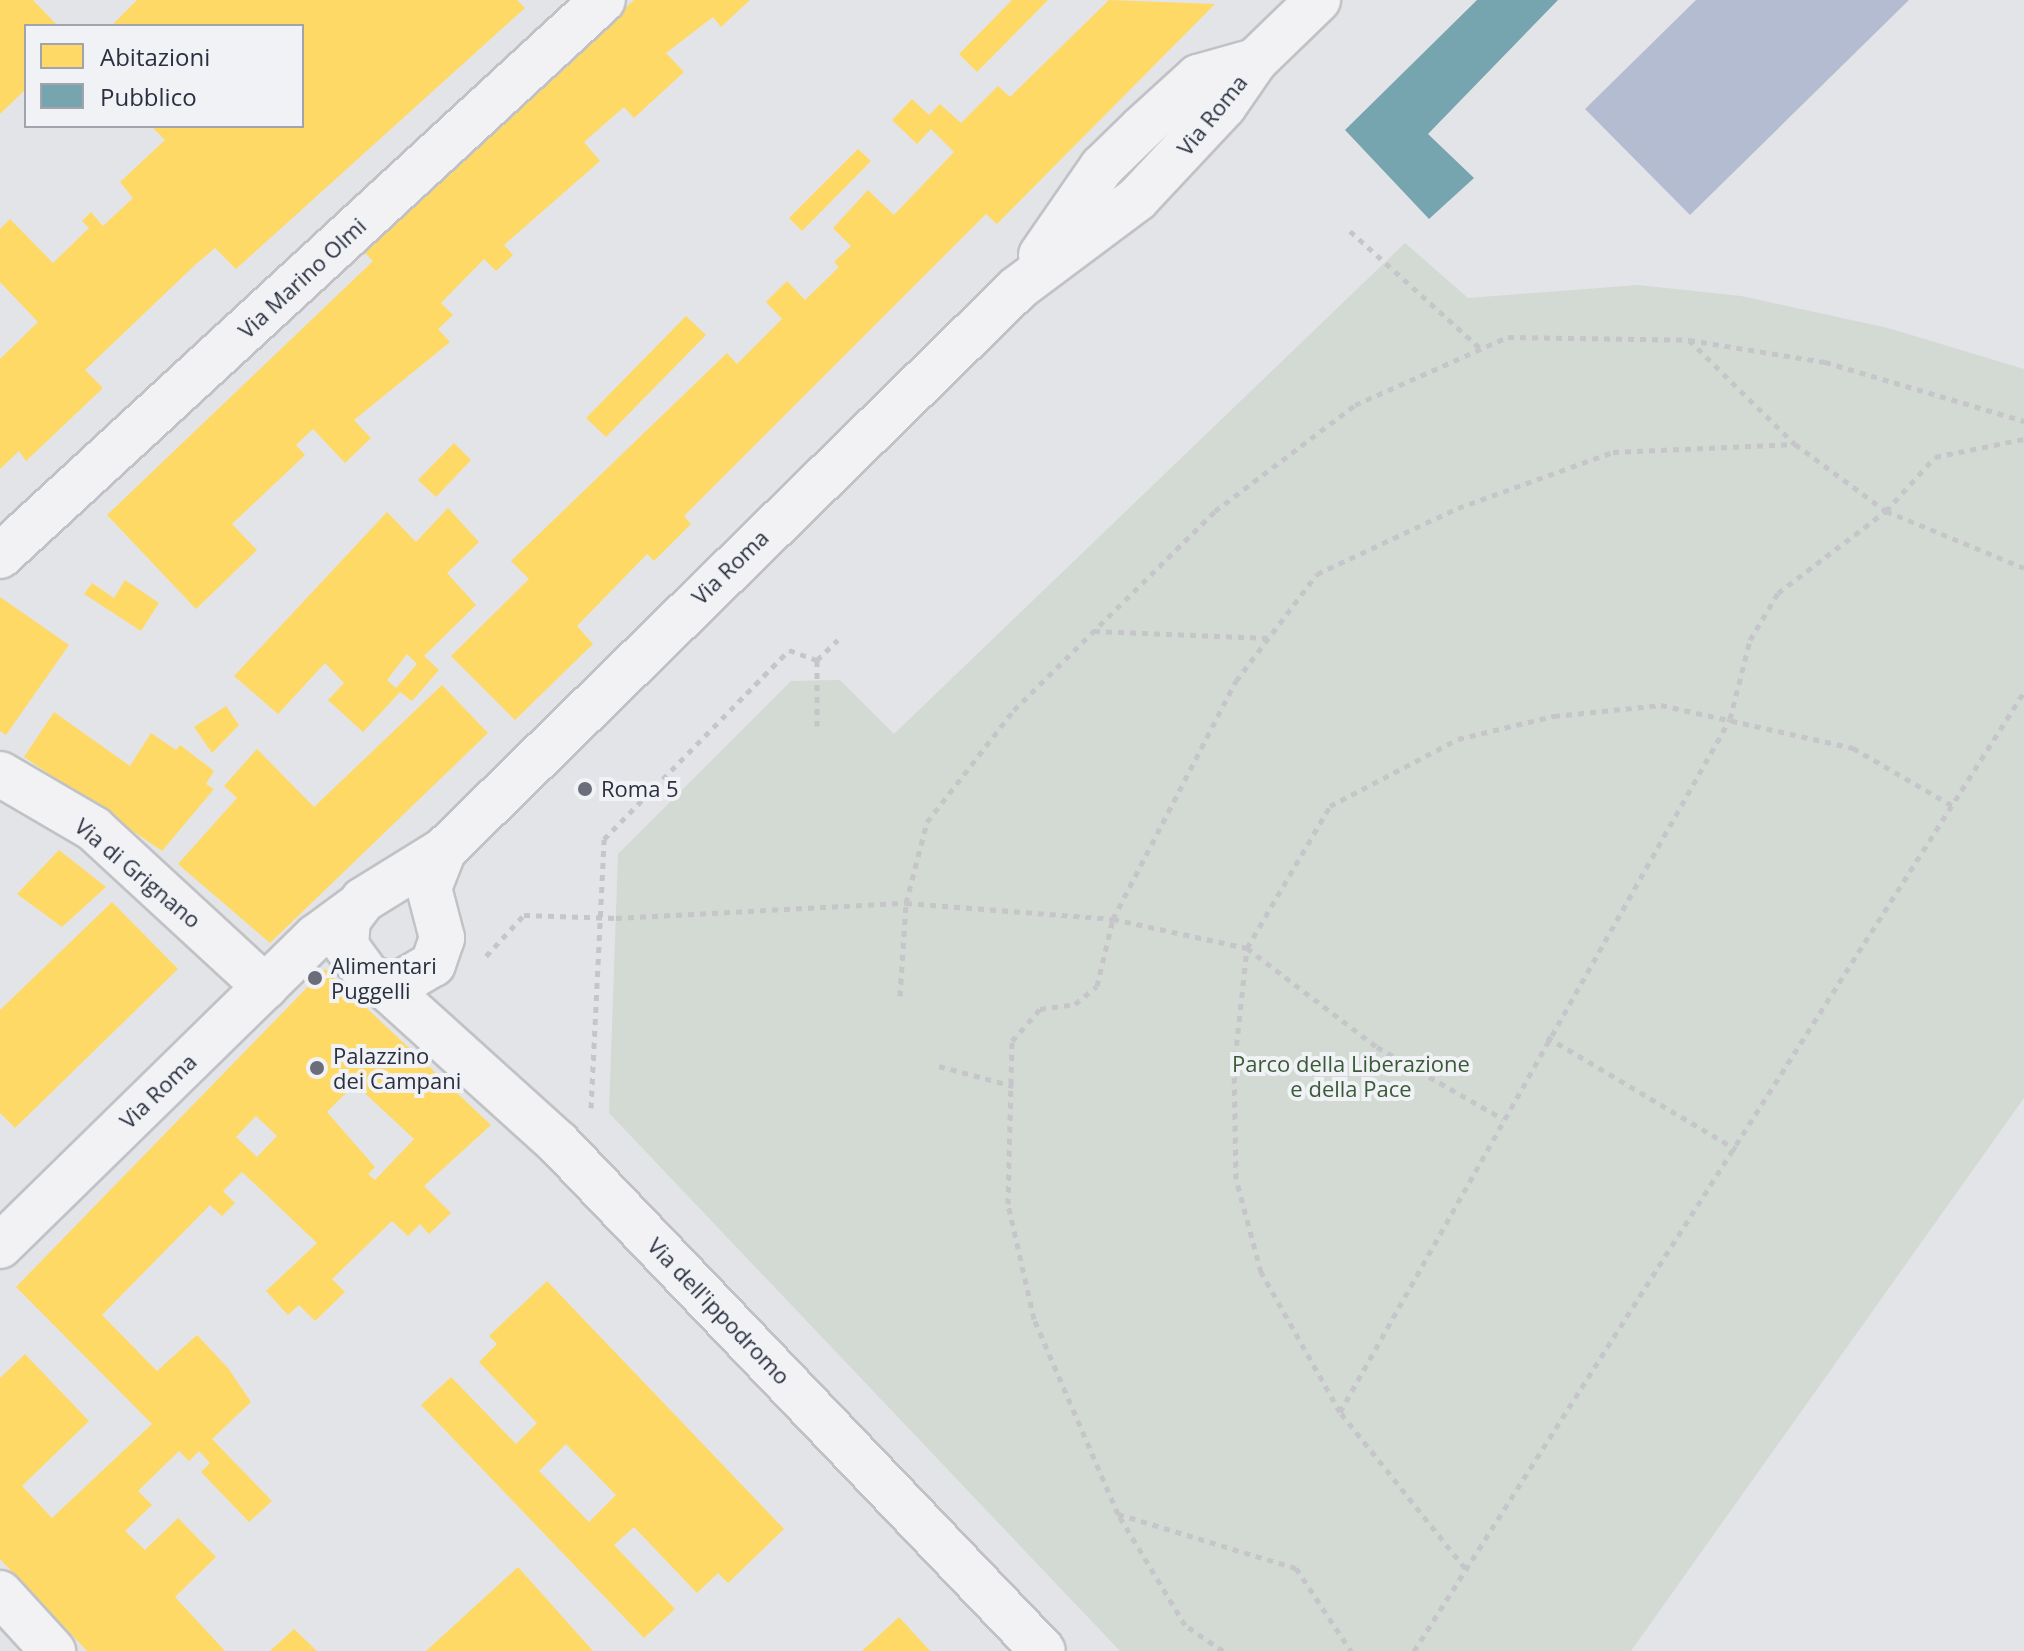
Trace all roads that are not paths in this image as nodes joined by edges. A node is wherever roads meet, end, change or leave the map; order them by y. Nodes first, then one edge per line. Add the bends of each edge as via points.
1 (603, 0) edge
2 (1318, 0) edge
3 (0, 556) edge
4 (0, 774) edge
5 (444, 850) junction
6 (433, 911) junction
7 (350, 920) junction
8 (382, 984) junction
9 (265, 987) junction
10 (0, 1246) edge
11 (0, 1593) edge
12 (53, 1651) edge
13 (1043, 1651) edge

1 - 3 street, Via Marino Olmi
2 - 5 street, Via Roma via 1255,61 1198,77 1142,128 1102,167 1018,288
4 - 9 street, Via di Grignano via 94,829
5 - 6 street, Via Roma via 432,873
5 - 7 street, Via Roma
6 - 7 street via 406,891
6 - 8 street, Via Roma via 442,938 433,964 411,982
7 - 8 street via 358,971
7 - 9 street, Via Roma
8 - 13 street, Via dell'ippodromo via 558,1143
9 - 10 street, Via Roma
11 - 12 street

